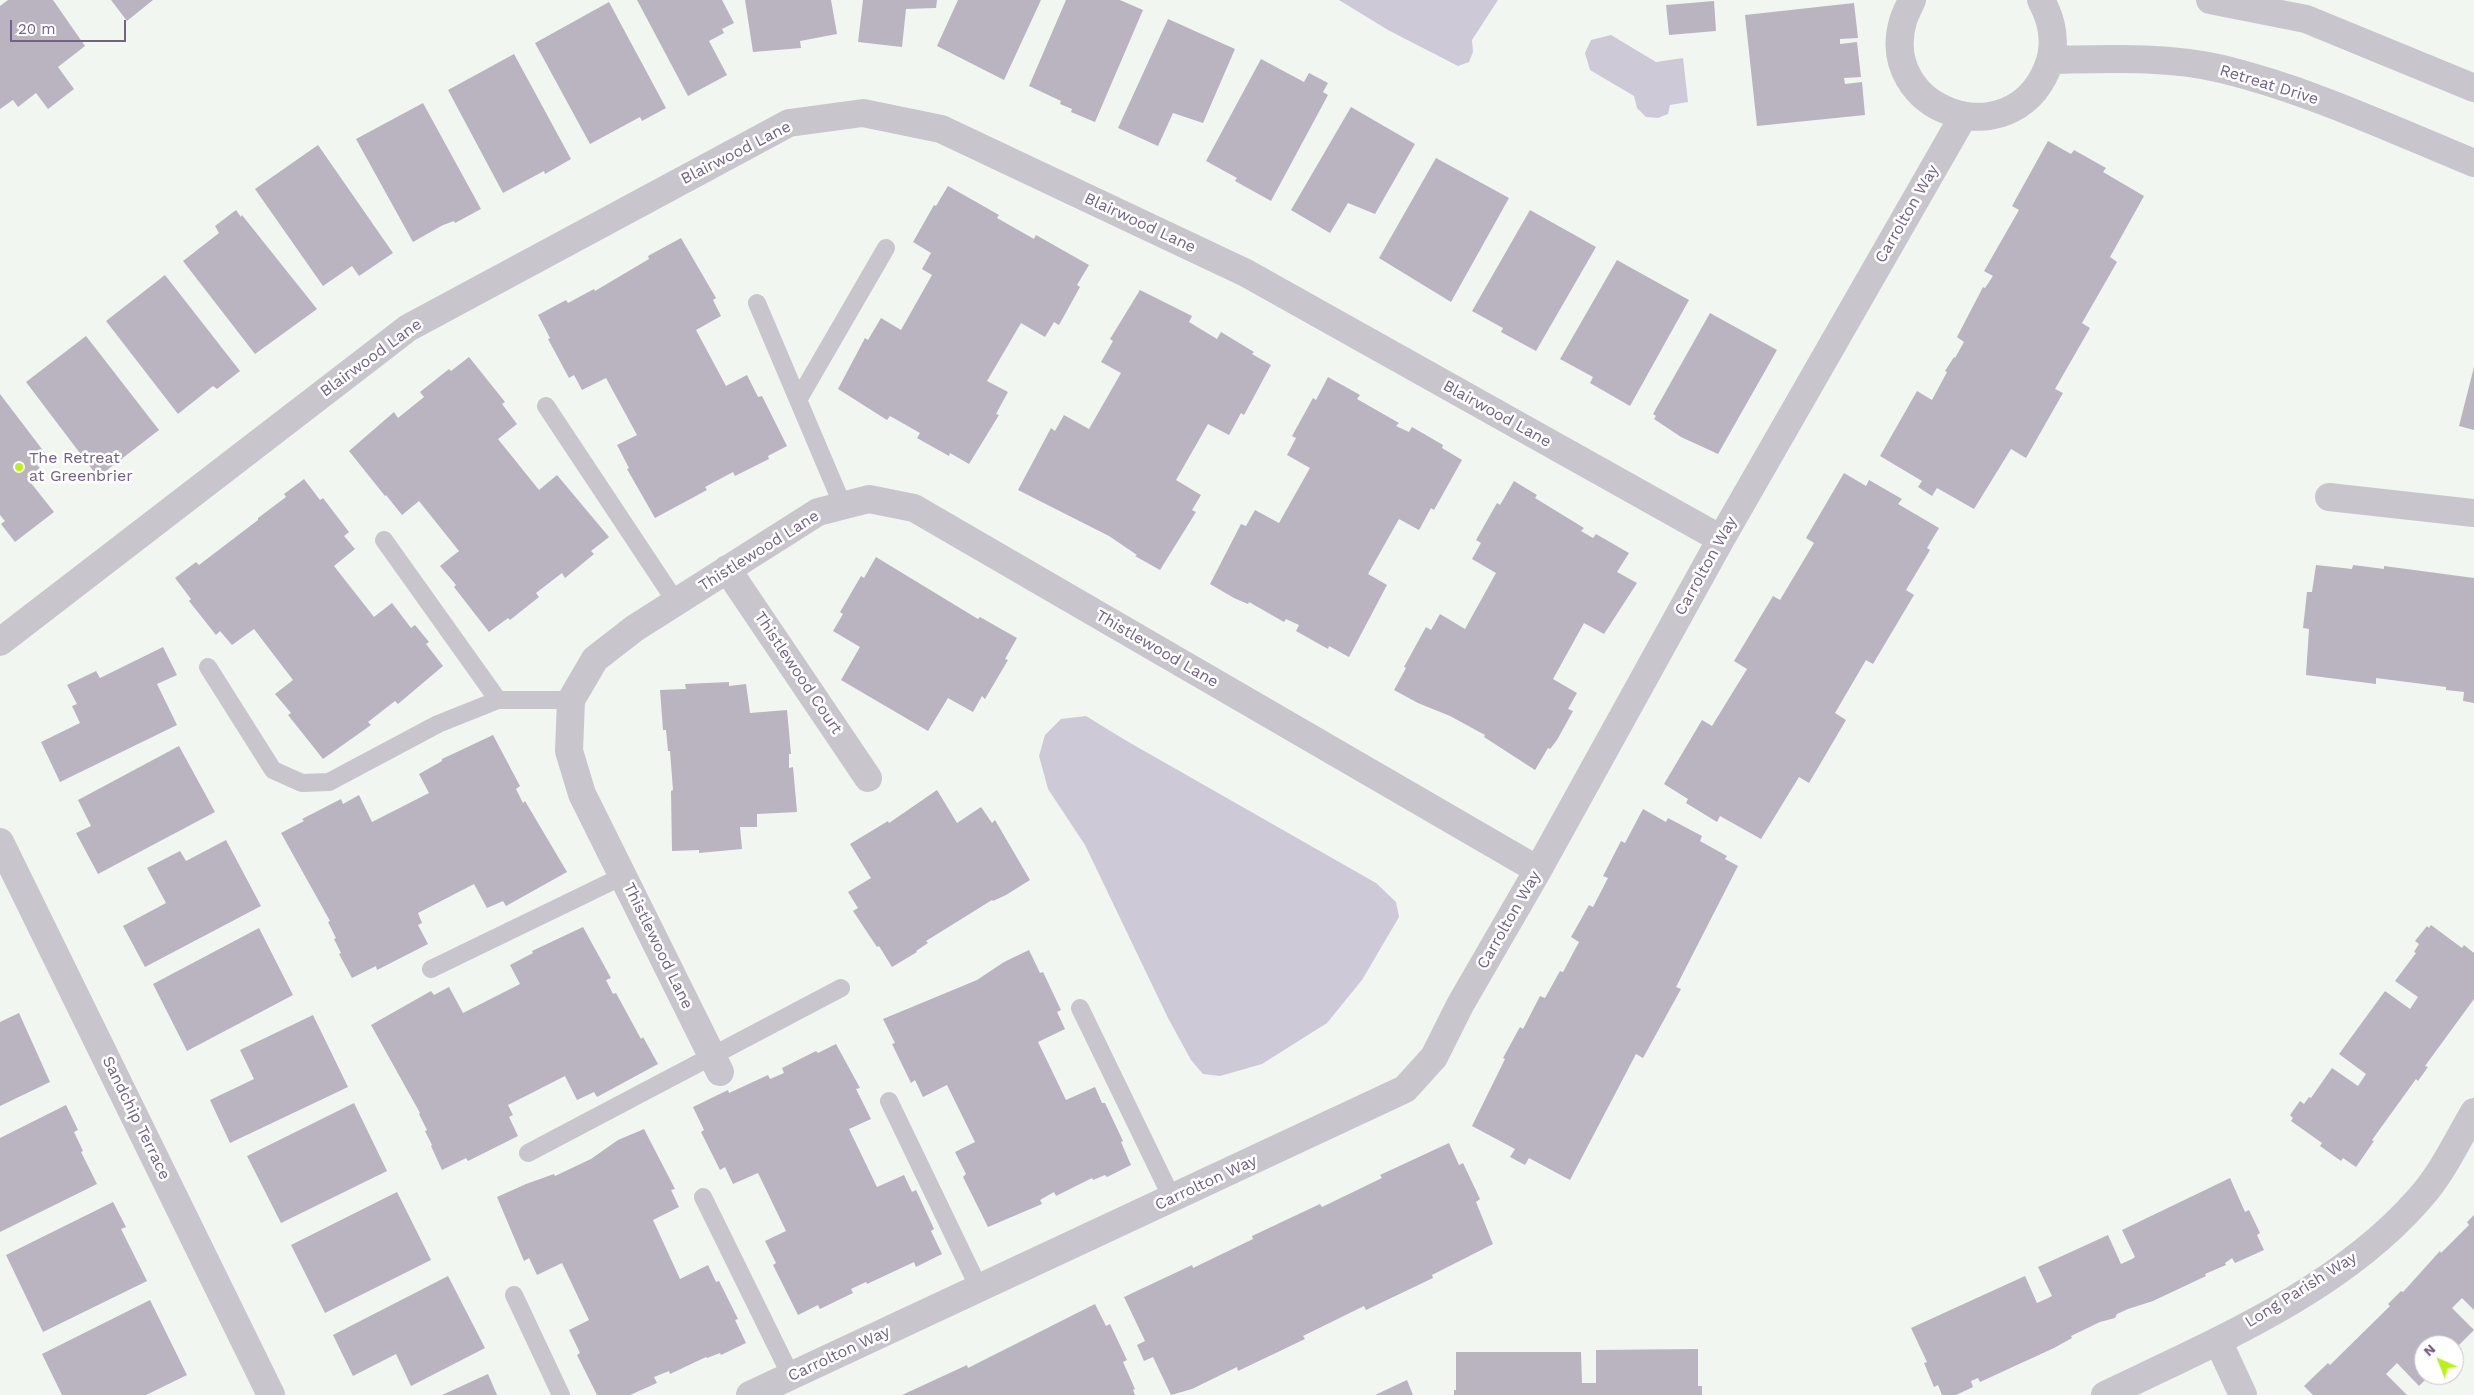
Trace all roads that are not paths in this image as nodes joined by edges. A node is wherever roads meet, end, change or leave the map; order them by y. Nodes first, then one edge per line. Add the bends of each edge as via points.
1 (1912, 0) edge
2 (2041, 0) edge
3 (2210, 0) edge
4 (2052, 60) junction
5 (2474, 88) edge
6 (1963, 117) junction
7 (2474, 163) edge
8 (886, 248) dead end
9 (757, 303) dead end
10 (798, 400) junction
11 (546, 406) dead end
12 (2329, 497) dead end
13 (843, 506) junction
14 (2474, 513) edge
15 (1721, 539) junction
16 (384, 540) dead end
17 (727, 569) junction
18 (676, 602) junction
19 (0, 642) edge
20 (208, 667) dead end
21 (498, 700) junction
22 (571, 700) junction
23 (868, 778) dead end
24 (0, 842) edge
25 (1538, 870) junction
26 (623, 876) junction
27 (431, 969) dead end
28 (841, 988) dead end
29 (1080, 1008) dead end
30 (716, 1064) junction
31 (889, 1101) dead end
32 (2474, 1112) edge
33 (528, 1153) dead end
34 (703, 1196) dead end
35 (1172, 1198) junction
36 (979, 1288) junction
37 (514, 1295) dead end
38 (2218, 1341) junction
39 (791, 1376) junction
40 (271, 1395) edge
41 (561, 1395) edge
42 (750, 1395) edge
43 (2105, 1395) edge
44 (2243, 1395) edge

1 - 6 street via 1903,21 1900,47 1906,71 1919,92 1939,108
2 - 4 street via 2049,14 2054,37
3 - 5 street via 2306,19
4 - 6 street via 2042,81 2028,98 2015,107 1986,117
4 - 7 street, Retreat Drive via 2139,58 2220,69 2305,93
6 - 15 street, Carrolton Way
8 - 10 lane
9 - 10 lane
10 - 13 lane
11 - 18 lane
12 - 14 street
13 - 17 street, Thistlewood Lane via 818,512
13 - 25 street, Thistlewood Lane via 870,499 914,508
15 - 19 street, Blairwood Lane via 1246,273 941,129 863,113 789,123 408,328
15 - 25 street, Carrolton Way
16 - 21 lane
17 - 18 street, Thistlewood Lane
17 - 23 street, Thistlewood Court
18 - 22 street, Thistlewood Lane via 594,659
20 - 21 lane via 273,770 302,783 329,782 438,724
21 - 22 lane
22 - 26 street, Thistlewood Lane via 569,750 582,794
24 - 40 street, Sandchip Terrace
25 - 35 street, Carrolton Way via 1460,1005 1434,1057 1405,1089
26 - 27 lane
26 - 30 street, Thistlewood Lane
28 - 30 lane
29 - 35 lane
30 - 33 lane
31 - 36 lane
32 - 38 street, Long Parish Way via 2420,1199 2386,1232 2346,1266
34 - 39 lane
35 - 36 street, Carrolton Way
36 - 39 street, Carrolton Way
37 - 41 lane
38 - 43 street, Long Parish Way
38 - 44 street
39 - 42 street, Carrolton Way

